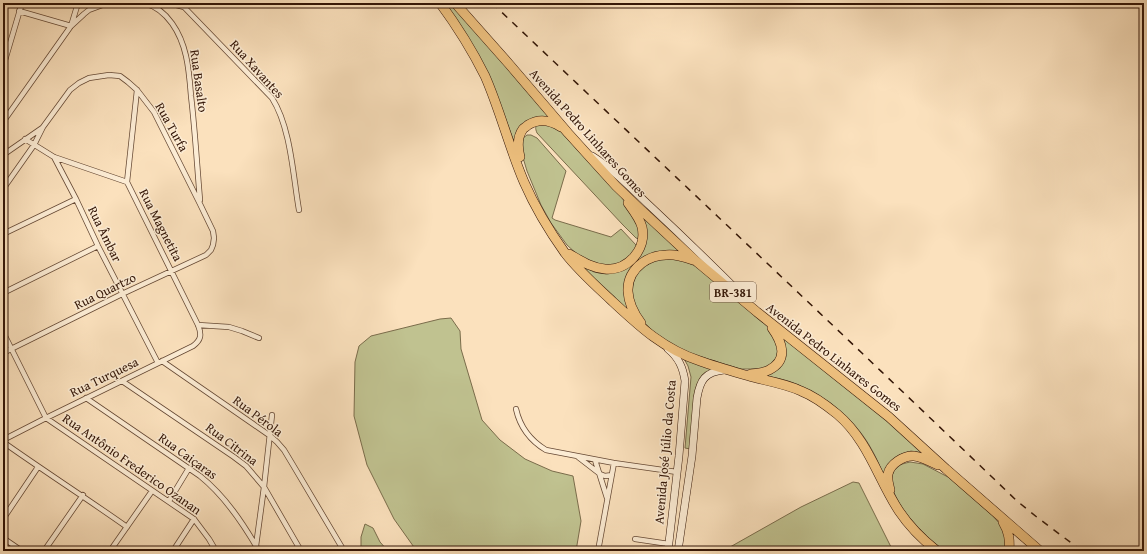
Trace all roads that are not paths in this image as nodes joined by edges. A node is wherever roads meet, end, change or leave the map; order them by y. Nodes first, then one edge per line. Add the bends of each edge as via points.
1 (22, 3) edge
2 (78, 3) edge
3 (108, 3) edge
4 (156, 3) edge
5 (169, 3) edge
6 (440, 3) edge
7 (454, 3) edge
8 (147, 4) edge
9 (183, 5) edge
10 (19, 11) junction
11 (71, 26) junction
12 (3, 67) edge
13 (137, 90) junction
14 (3, 122) edge
15 (43, 126) junction
16 (568, 133) junction
17 (25, 139) junction
18 (34, 144) junction
19 (584, 151) junction
20 (3, 155) edge
21 (54, 157) junction
22 (127, 182) junction
23 (524, 182) junction
24 (616, 186) junction
25 (3, 189) edge
26 (76, 199) junction
27 (200, 204) junction
28 (300, 210) dead end
29 (3, 234) edge
30 (213, 245) joint
31 (98, 246) junction
32 (564, 251) junction
33 (696, 261) junction
34 (172, 271) junction
35 (3, 293) edge
36 (122, 294) junction
37 (757, 312) junction
38 (767, 321) junction
39 (198, 325) junction
40 (3, 332) edge
41 (259, 338) dead end
42 (659, 341) junction
43 (11, 349) junction
44 (3, 353) edge
45 (160, 362) junction
46 (727, 370) junction
47 (743, 374) junction
48 (122, 381) junction
49 (86, 398) junction
50 (516, 409) dead end
51 (272, 415) dead end
52 (46, 418) junction
53 (269, 435) junction
54 (3, 441) edge
55 (577, 456) junction
56 (679, 456) junction
57 (692, 456) junction
58 (595, 460) junction
59 (614, 463) junction
60 (38, 466) junction
61 (188, 468) junction
62 (946, 470) junction
63 (677, 472) junction
64 (600, 474) junction
65 (612, 475) junction
66 (264, 487) junction
67 (152, 490) junction
68 (83, 495) junction
69 (608, 499) junction
70 (893, 500) junction
71 (169, 501) junction
72 (997, 514) junction
73 (3, 519) edge
74 (194, 519) junction
75 (127, 527) junction
76 (3, 538) edge
77 (635, 540) dead end
78 (255, 548) edge
79 (668, 548) edge
80 (22, 551) edge
81 (44, 551) edge
82 (110, 551) edge
83 (172, 551) edge
84 (216, 551) edge
85 (258, 551) edge
86 (301, 551) edge
87 (344, 551) edge
88 (598, 551) edge
89 (678, 551) edge
90 (937, 551) edge
91 (1009, 551) edge
92 (1040, 551) edge

1 - 10 street
2 - 11 street
3 - 11 street via 89,10
4 - 8 street
5 - 9 street
6 - 23 highway via 472,50 485,76
7 - 16 highway, Avenida Pedro Linhares Gomes / BR-381
8 - 27 street, Rua Basalto via 164,13 172,22 186,56
9 - 28 street, Rua Xavantes via 272,98 278,108
10 - 11 street
10 - 12 street
11 - 14 street
13 - 15 street, Rua Turfa via 120,76 109,75 79,82
13 - 22 street
13 - 27 street, Rua Turfa via 154,112
15 - 17 street
15 - 18 street, Rua Turfa
16 - 19 highway, Avenida Pedro Linhares Gomes / BR-381
16 - 23 highway via 548,121 538,120 522,129 518,146
17 - 18 street, Rua Magnetita
17 - 20 street
18 - 21 street, Rua Magnetita
18 - 25 street, Rua Turfa
19 - 24 highway, Avenida Pedro Linhares Gomes / BR-381
19 - 37 main road via 624,181
21 - 22 street, Rua Magnetita
21 - 26 street, Rua Âmbar
22 - 34 street, Rua Magnetita
23 - 32 highway via 539,212
24 - 32 highway via 642,225 644,236 641,249 628,263 618,268 607,269 594,267
24 - 33 highway, Avenida Pedro Linhares Gomes / BR-381
26 - 29 street
26 - 31 street, Rua Âmbar
27 - 30 street, Rua Turfa via 212,231
30 - 34 street, Rua Quartzo via 206,255
31 - 35 street
31 - 36 street, Rua Âmbar
32 - 42 highway via 585,276
33 - 37 highway, Avenida Pedro Linhares Gomes / BR-381
33 - 42 highway via 674,255 655,256 637,267 630,278 627,290 629,303 643,326
34 - 36 street, Rua Quartzo
34 - 39 street, Rua Magnetita
36 - 43 street, Rua Quartzo
36 - 45 street, Rua Âmbar
37 - 38 highway, Avenida Pedro Linhares Gomes / BR-381
38 - 47 highway via 781,343 782,356 768,371
38 - 62 highway, Avenida Pedro Linhares Gomes / BR-381 via 890,417
39 - 41 street via 229,327
39 - 45 street, Rua Turquesa via 201,332 197,343
40 - 43 street
42 - 46 highway via 684,355
42 - 56 main road, Avenida José Júlio da Costa via 674,354 684,370 685,395
43 - 44 street, Rua Quartzo
43 - 52 street
45 - 48 street, Rua Turquesa
45 - 53 street, Rua Pérola
46 - 47 highway
46 - 57 main road, Avenida José Júlio da Costa via 709,374 699,388
47 - 70 highway via 800,390 838,414 860,438
48 - 49 street, Rua Turquesa
48 - 66 street, Rua Citrina via 234,457 246,466
49 - 52 street, Rua Turquesa
49 - 61 street, Rua Caiçaras
50 - 55 street via 523,429 539,446 546,450
51 - 53 street
52 - 54 street, Rua Turquesa
52 - 67 street, Rua Antônio Frederico Ozanan
53 - 66 street
53 - 87 street, Rua Pérola via 293,465
54 - 60 street
55 - 58 street
55 - 64 street
56 - 57 main road via 685,451
56 - 63 main road, Avenida José Júlio da Costa
57 - 89 main road, Avenida José Júlio da Costa
58 - 59 street
58 - 64 street
59 - 63 street
59 - 65 street
60 - 68 street
60 - 73 street
61 - 71 street
61 - 78 street, Rua Caiçaras via 220,494 243,525
62 - 70 highway via 921,457 906,457 898,461 888,473
62 - 72 highway, Avenida Pedro Linhares Gomes / BR-381
63 - 79 main road, Avenida José Júlio da Costa
64 - 65 street
64 - 69 street
65 - 69 street
66 - 78 street
66 - 86 street, Rua Citrina
67 - 71 street, Rua Antônio Frederico Ozanan
67 - 75 street
68 - 75 street
68 - 81 street
69 - 88 street
70 - 90 highway via 907,521
71 - 74 street, Rua Antônio Frederico Ozanan
72 - 91 highway via 1010,538
72 - 92 highway, Avenida Pedro Linhares Gomes / BR-381
74 - 83 street
74 - 84 street, Rua Antônio Frederico Ozanan
75 - 82 street
76 - 80 street
77 - 79 street
78 - 85 street, Rua Caiçaras

